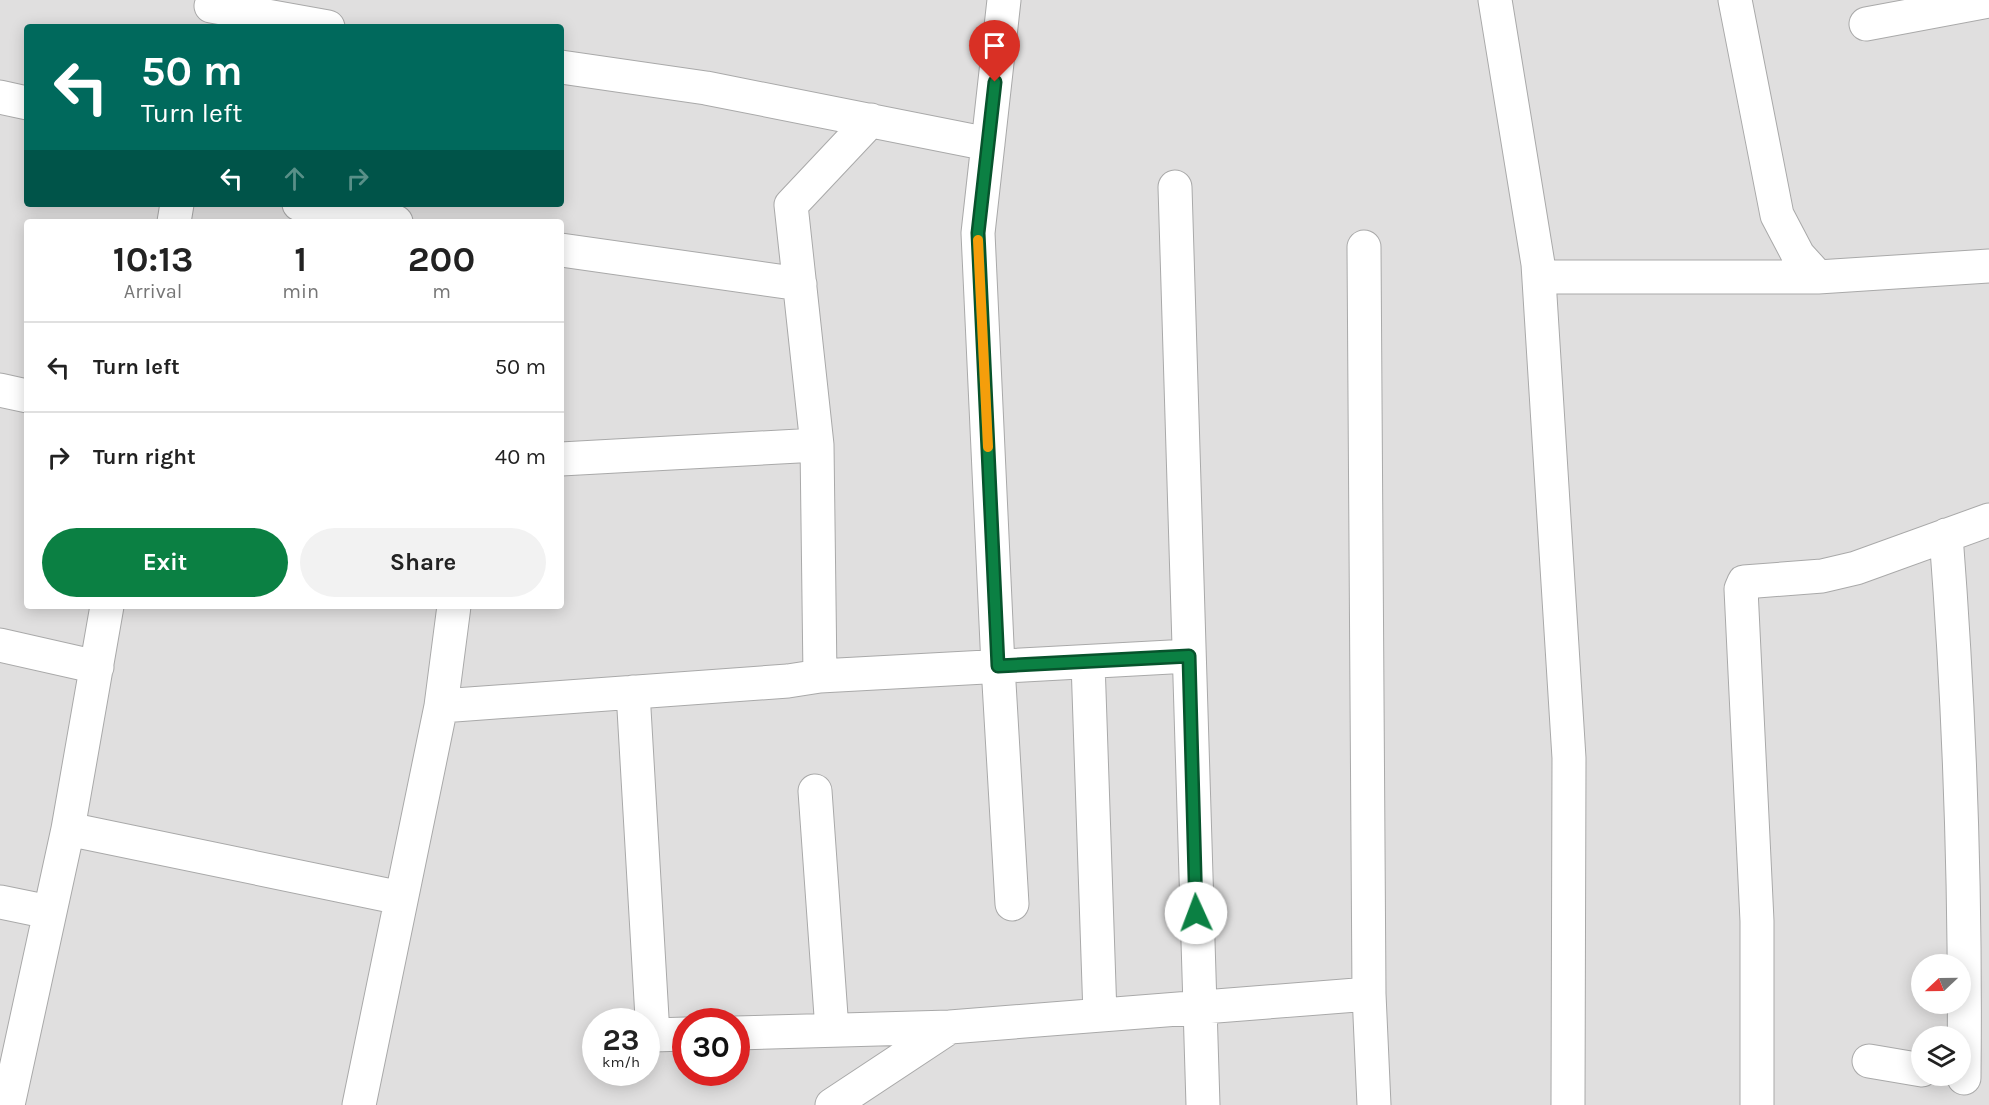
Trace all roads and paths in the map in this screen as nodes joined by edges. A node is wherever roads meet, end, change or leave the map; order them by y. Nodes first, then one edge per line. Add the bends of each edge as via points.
1 (1004, 0) edge
2 (1494, 0) edge
3 (1735, 0) edge
4 (1989, 1) edge
5 (1925, 6) edge
6 (210, 11) edge
7 (305, 24) edge
8 (1866, 24) dead end
9 (564, 67) edge
10 (0, 97) edge
11 (24, 102) edge
12 (871, 120) junction
13 (988, 144) junction
14 (1175, 187) dead end
15 (315, 207) edge
16 (380, 219) edge
17 (1364, 248) dead end
18 (564, 250) edge
19 (1989, 266) edge
20 (1539, 277) junction
21 (1818, 277) junction
22 (800, 284) junction
23 (0, 390) edge
24 (24, 395) edge
25 (817, 446) junction
26 (564, 459) edge
27 (1989, 520) edge
28 (1946, 535) junction
29 (107, 609) edge
30 (454, 609) edge
31 (0, 645) edge
32 (1189, 656) junction
33 (1088, 662) junction
34 (998, 666) junction
35 (97, 667) junction
36 (820, 676) junction
37 (633, 692) junction
38 (441, 706) junction
39 (815, 791) dead end
40 (68, 829) junction
41 (401, 898) junction
42 (0, 902) edge
43 (1012, 904) dead end
44 (49, 912) junction
45 (1369, 994) junction
46 (1198, 1007) junction
47 (1100, 1015) junction
48 (1967, 1026) edge
49 (950, 1027) junction
50 (832, 1030) junction
51 (750, 1033) edge
52 (672, 1034) edge
53 (1869, 1061) dead end
54 (1911, 1068) edge
55 (869, 1096) edge
56 (8, 1105) edge
57 (359, 1105) edge
58 (832, 1105) edge
59 (1203, 1105) edge
60 (1374, 1105) edge
61 (1568, 1105) edge
62 (1757, 1105) edge

1 - 13 street
2 - 20 street
3 - 21 street via 1777,215 1798,255
4 - 5 street
5 - 8 street
6 - 7 street
9 - 12 street via 706,88
10 - 11 street
12 - 13 street
12 - 22 street via 791,205
13 - 34 street via 978,233
14 - 32 street
15 - 16 street
17 - 45 street
18 - 22 street
19 - 21 street
20 - 21 street
20 - 61 street via 1569,758
22 - 25 street
23 - 24 street
25 - 26 street
25 - 36 street
27 - 28 street
28 - 48 street via 1958,703
28 - 62 street via 1856,568 1822,576 1744,582 1741,589 1757,921
29 - 35 street
30 - 38 street
31 - 35 street
32 - 33 street
32 - 46 street
33 - 34 street
33 - 47 street
34 - 36 street
34 - 43 street
35 - 40 street
36 - 37 street
37 - 38 street
37 - 52 street via 653,1035
38 - 41 street
39 - 50 street
40 - 41 street
40 - 44 street
41 - 57 street
42 - 44 street
44 - 56 street
45 - 46 street
45 - 60 street
46 - 47 street
46 - 59 street
47 - 49 street
49 - 50 street
49 - 55 street
50 - 51 street
53 - 54 street
55 - 58 street

